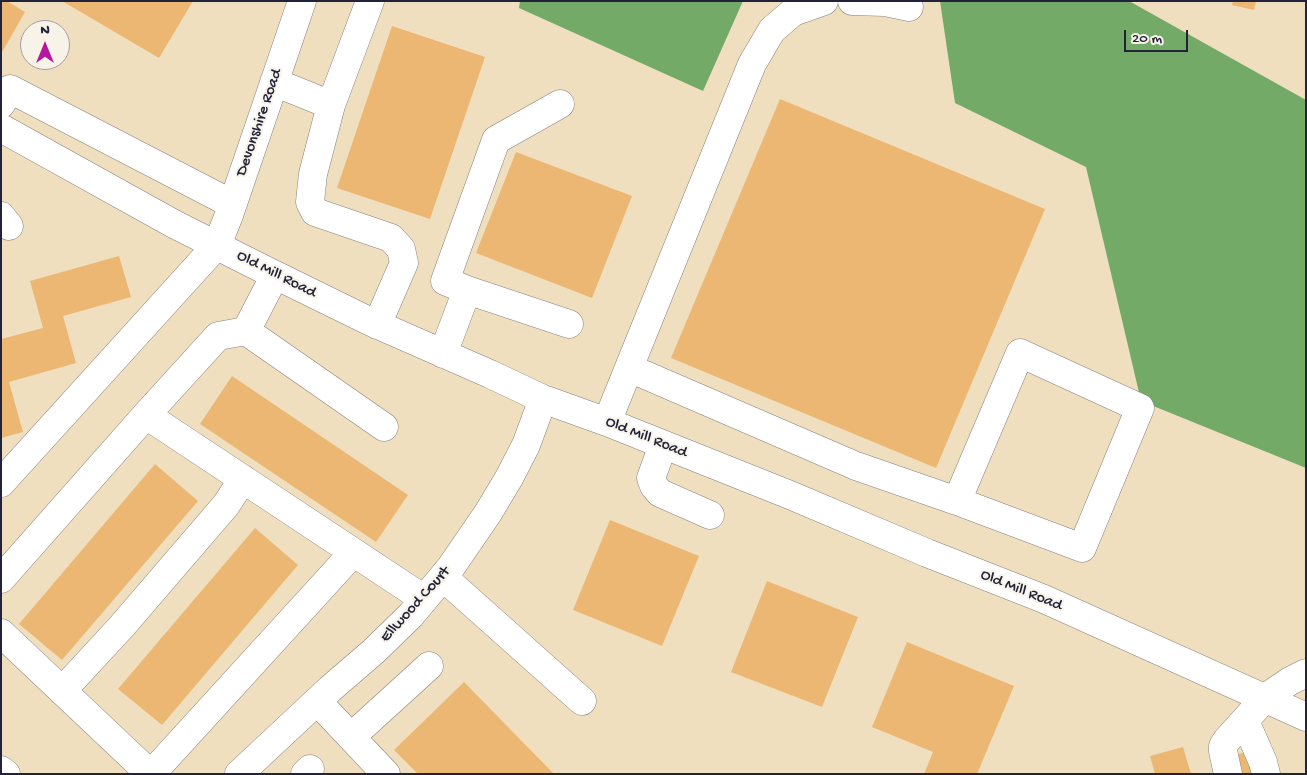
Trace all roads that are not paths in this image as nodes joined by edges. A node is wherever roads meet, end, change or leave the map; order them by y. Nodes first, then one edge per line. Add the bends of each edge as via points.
1 (302, 1) edge
2 (370, 1) edge
3 (824, 1) edge
4 (852, 1) edge
5 (910, 7) dead end
6 (274, 82) junction
7 (1, 104) edge
8 (560, 104) dead end
9 (330, 105) junction
10 (1, 128) edge
11 (232, 204) junction
12 (217, 245) junction
13 (275, 275) junction
14 (467, 290) junction
15 (377, 324) junction
16 (568, 324) dead end
17 (246, 331) junction
18 (443, 354) junction
19 (629, 368) junction
20 (543, 399) junction
21 (146, 415) junction
22 (607, 422) junction
23 (384, 427) dead end
24 (663, 445) junction
25 (243, 479) junction
26 (1, 483) edge
27 (957, 501) junction
28 (710, 515) dead end
29 (353, 552) junction
30 (443, 577) junction
31 (1, 579) edge
32 (424, 600) junction
33 (1, 633) edge
34 (429, 666) dead end
35 (1306, 673) edge
36 (62, 690) junction
37 (1265, 698) junction
38 (317, 701) junction
39 (582, 701) dead end
40 (1306, 717) edge
41 (1245, 721) junction
42 (351, 737) junction
43 (1, 770) edge
44 (6, 774) edge
45 (239, 774) edge
46 (386, 774) edge
47 (1228, 774) edge
48 (1266, 774) edge

1 - 6 street, Devonshire Road
2 - 9 street
3 - 19 street via 793,12 772,30 752,64
4 - 5 street
6 - 9 street
6 - 11 street, Devonshire Road
7 - 11 street via 10,89
8 - 14 street via 496,140 446,282
9 - 15 street via 313,174 310,202 315,212 391,238 401,248 404,263
10 - 12 street, Old Mill Road
11 - 12 street, Devonshire Road
12 - 13 street, Old Mill Road
12 - 26 street
13 - 15 street, Old Mill Road
13 - 17 street
14 - 16 street
14 - 18 street
15 - 18 street, Old Mill Road
17 - 21 street via 218,336
17 - 23 street
18 - 20 street, Old Mill Road
19 - 22 street
19 - 27 street via 856,466
20 - 22 street, Old Mill Road
20 - 30 street, Ellwood Court via 526,445 509,478
21 - 25 street
21 - 31 street
22 - 24 street, Old Mill Road
24 - 28 street via 652,478 654,486 660,493
24 - 37 street, Old Mill Road via 1044,600
25 - 29 street
25 - 36 street via 226,505
27 - 27 street via 1082,548 1140,408 1020,353
29 - 32 street
29 - 36 street via 154,771 147,771
30 - 32 street, Ellwood Court
30 - 39 street
32 - 38 street, Ellwood Court via 374,651
33 - 36 street
34 - 42 street
35 - 37 street
37 - 40 street, Old Mill Road
37 - 41 street
38 - 42 street
38 - 45 street, Ellwood Court
41 - 47 street via 1224,746
41 - 48 street
42 - 46 street
43 - 44 street

